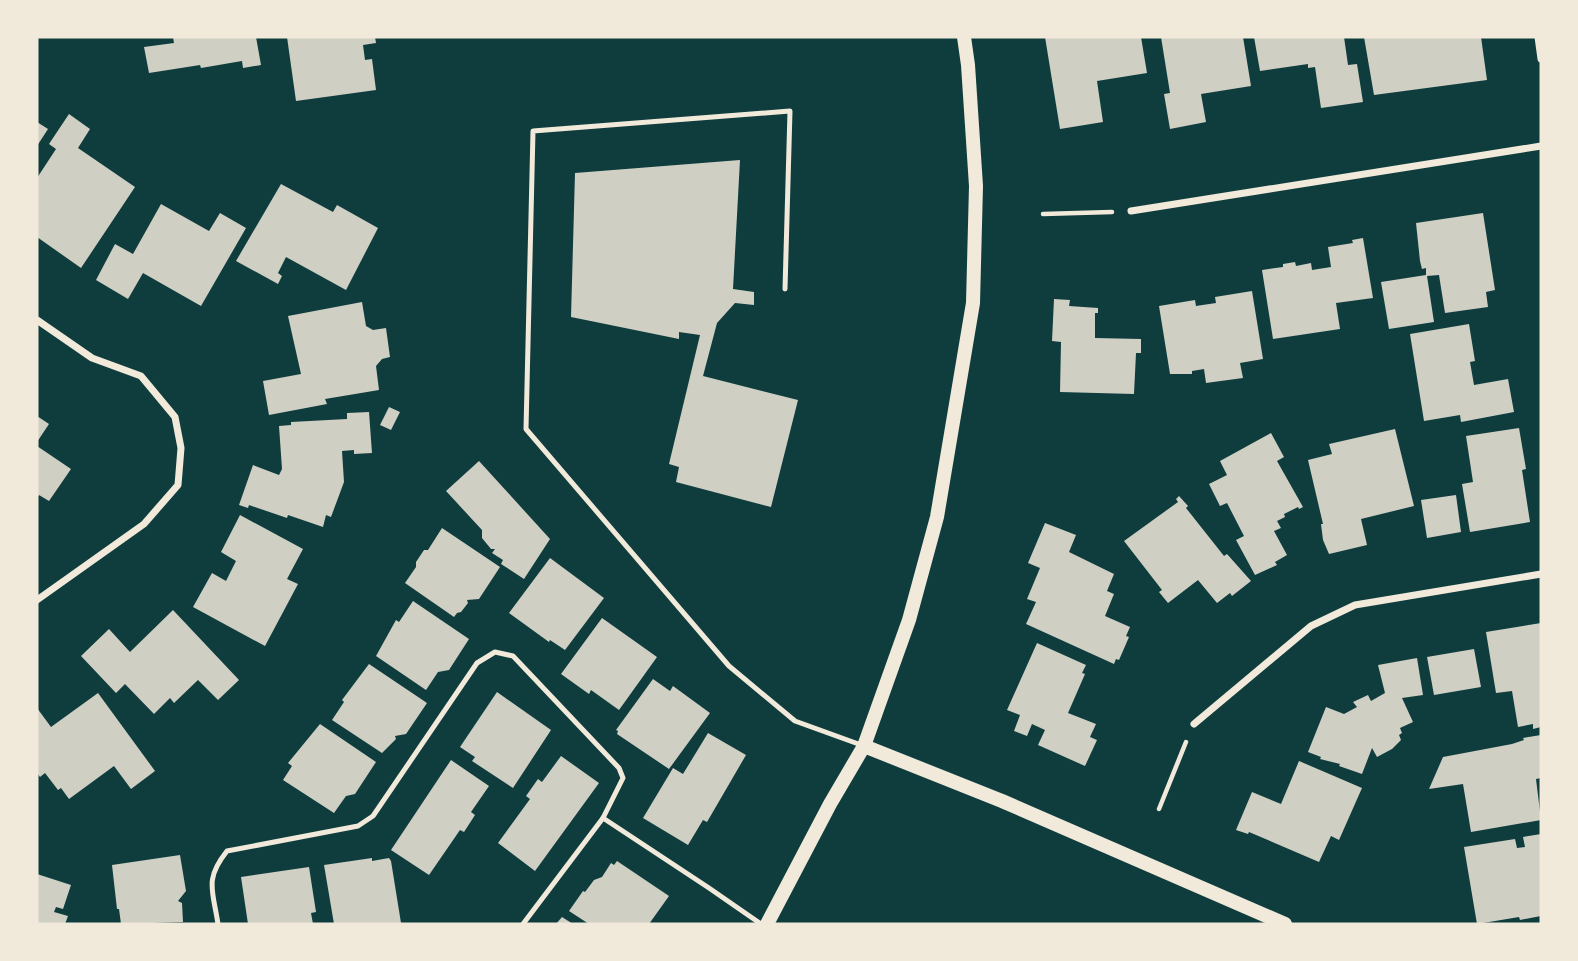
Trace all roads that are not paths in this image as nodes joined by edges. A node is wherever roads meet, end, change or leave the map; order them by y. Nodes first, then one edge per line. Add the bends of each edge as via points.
1 (964, 37) edge
2 (1538, 37) edge
3 (1541, 59) edge
4 (1541, 146) edge
5 (1130, 211) road end
6 (786, 289) dead end
7 (37, 320) edge
8 (1541, 574) edge
9 (37, 600) edge
10 (1194, 724) road end
11 (864, 746) junction
12 (603, 818) junction
13 (218, 924) edge
14 (523, 924) edge
15 (761, 924) edge
16 (767, 924) edge
17 (1285, 924) edge

1 - 11 main road via 976,186 971,317 937,517 909,620
2 - 3 street
4 - 5 street
6 - 11 lane via 790,111 533,131 526,429 729,666 795,721
7 - 9 street via 92,358 141,376 175,417 181,448 178,485 144,524
8 - 10 street via 1355,605 1311,626
11 - 16 main road
11 - 17 main road
12 - 13 lane via 623,778 619,768 513,656 495,652 477,663 373,816 358,827 227,851 211,878
12 - 14 lane
12 - 15 lane

